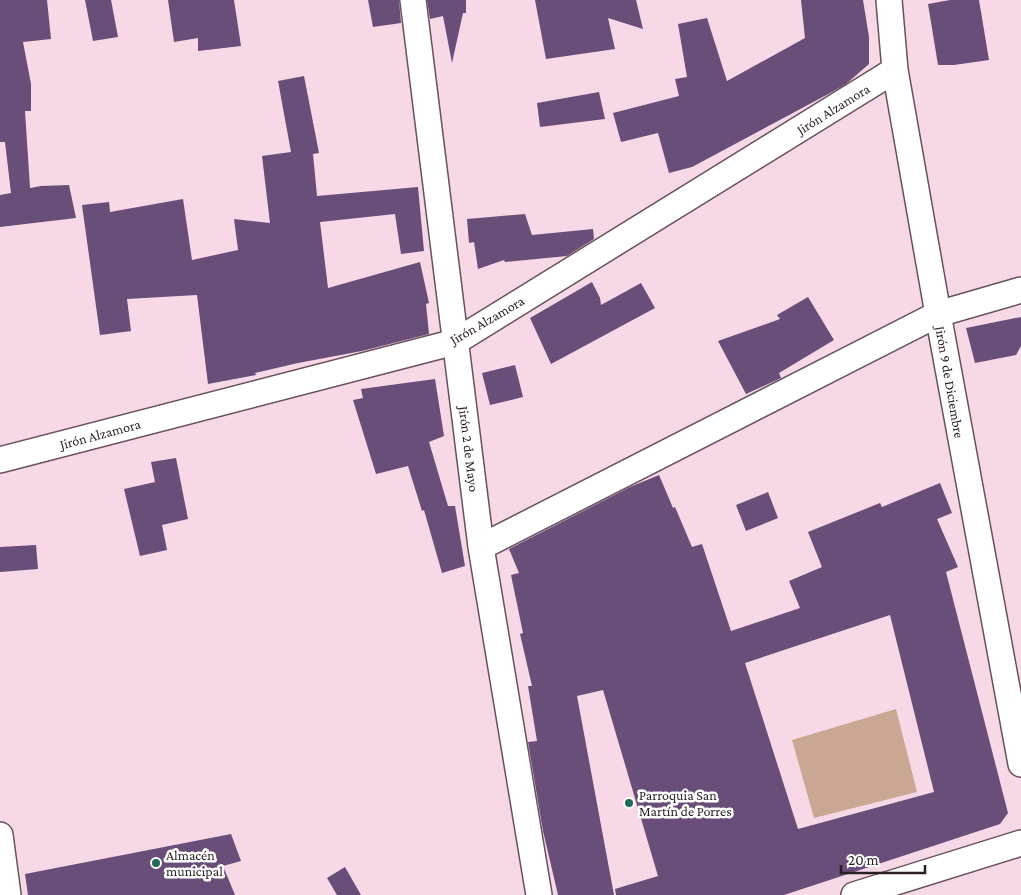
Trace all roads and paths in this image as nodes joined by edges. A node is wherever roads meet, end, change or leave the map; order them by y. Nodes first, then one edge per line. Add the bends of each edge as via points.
1 (413, 0) edge
2 (889, 0) edge
3 (895, 70) junction
4 (1021, 290) edge
5 (938, 314) junction
6 (455, 342) junction
7 (0, 460) edge
8 (481, 547) junction
9 (1021, 764) edge
10 (0, 835) edge
11 (1021, 843) edge
12 (8, 895) edge
13 (539, 895) edge
14 (854, 895) edge

1 - 6 street, Jirón 2 de Mayo
2 - 3 street, Jirón 9 de Diciembre
3 - 5 street, Jirón 9 de Diciembre
3 - 6 street, Jirón Alzamora
4 - 5 street
5 - 8 street
5 - 9 street, Jirón 9 de Diciembre
6 - 7 street, Jirón Alzamora
6 - 8 street, Jirón 2 de Mayo
8 - 13 street, Jirón 2 de Mayo
10 - 12 street
11 - 14 street

